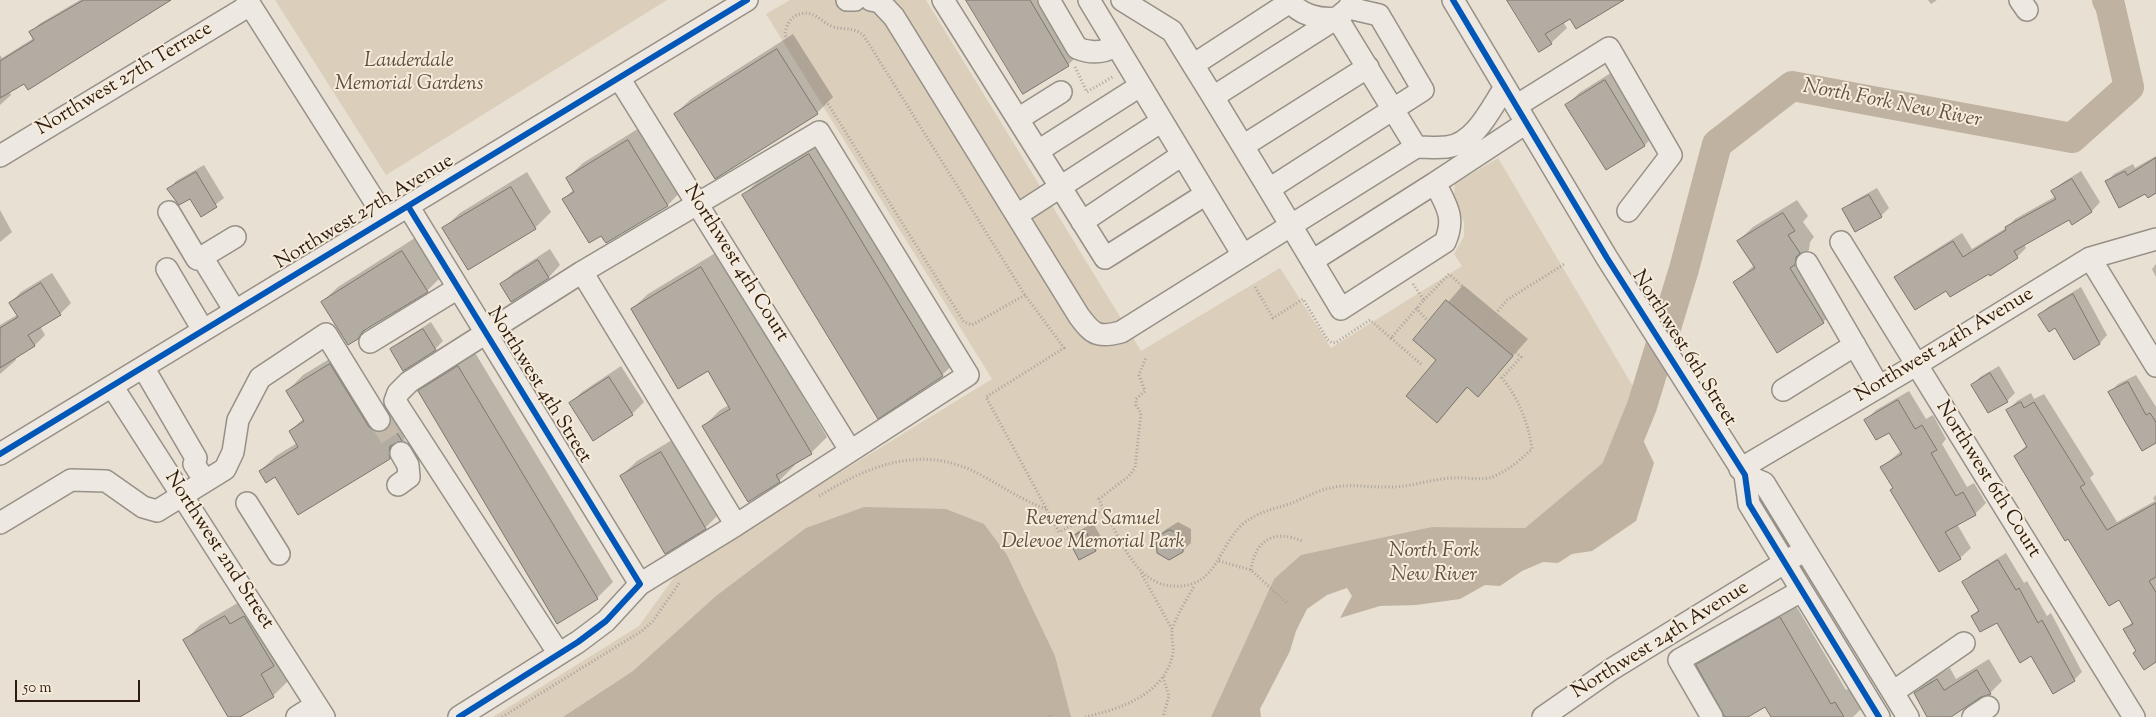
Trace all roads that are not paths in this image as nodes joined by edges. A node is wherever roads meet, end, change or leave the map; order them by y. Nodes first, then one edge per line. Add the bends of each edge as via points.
1 (747, 0) edge
2 (848, 0) edge
3 (855, 0) edge
4 (871, 0) edge
5 (943, 0) edge
6 (1050, 0) edge
7 (1088, 0) edge
8 (1122, 0) edge
9 (1453, 0) edge
10 (1290, 1) edge
11 (249, 2) edge
12 (1346, 8) edge
13 (1116, 46) junction
14 (1193, 65) junction
15 (1368, 67) junction
16 (619, 78) junction
17 (1140, 86) junction
18 (1505, 87) junction
19 (1061, 92) dead end
20 (1213, 97) junction
21 (1392, 108) junction
22 (1521, 115) junction
23 (1018, 119) junction
24 (1162, 121) junction
25 (1243, 146) junction
26 (1416, 146) junction
27 (1038, 150) junction
28 (1182, 155) junction
29 (0, 156) edge
30 (1435, 183) junction
31 (1061, 188) junction
32 (1269, 189) junction
33 (1206, 194) junction
34 (698, 204) junction
35 (408, 206) junction
36 (1628, 211) dead end
37 (169, 212) dead end
38 (1017, 215) junction
39 (386, 219) junction
40 (1082, 222) junction
41 (1290, 225) junction
42 (235, 237) dead end
43 (2156, 239) edge
44 (1841, 242) dead end
45 (1243, 255) junction
46 (202, 257) junction
47 (2090, 258) junction
48 (1312, 262) junction
49 (1807, 263) dead end
50 (167, 269) dead end
51 (582, 272) junction
52 (458, 288) junction
53 (235, 310) junction
54 (203, 330) junction
55 (486, 333) junction
56 (370, 342) dead end
57 (1855, 345) junction
58 (1916, 365) junction
59 (2156, 366) edge
60 (137, 371) junction
61 (112, 386) junction
62 (1879, 387) junction
63 (1783, 390) dead end
64 (379, 420) tunnel mouth
65 (850, 450) junction
66 (401, 453) tunnel mouth
67 (0, 454) edge
68 (199, 472) junction
69 (1742, 472) junction
70 (398, 485) dead end
71 (182, 494) junction
72 (247, 502) dead end
73 (0, 523) edge
74 (736, 524) junction
75 (1805, 550) junction
76 (279, 554) dead end
77 (1784, 564) junction
78 (640, 584) junction
79 (1801, 591) junction
80 (1964, 643) dead end
81 (559, 654) junction
82 (1892, 692) junction
83 (320, 711) edge
84 (297, 717) edge
85 (460, 717) edge
86 (1543, 717) edge
87 (1712, 717) edge
88 (1879, 717) edge
89 (1908, 717) edge
90 (2134, 717) edge

1 - 16 street, Northwest 27th Avenue
2 - 3 street
4 - 38 street via 880,2 894,16
5 - 23 street
6 - 13 street via 1077,48 1095,52
7 - 13 street
8 - 14 street via 1172,31
9 - 18 street, Northwest 6th Street
10 - 12 street via 1311,17 1327,19
10 - 14 street
11 - 29 street, Northwest 27th Terrace
11 - 39 street
12 - 15 street
12 - 20 street
12 - 21 street via 1379,15 1423,90
13 - 17 street
14 - 20 street
15 - 21 street
15 - 25 street
16 - 34 street, Northwest 4th Court
16 - 35 street, Northwest 27th Avenue
17 - 24 street
17 - 27 street
18 - 22 street, Northwest 6th Street
18 - 26 street via 1475,131 1461,142 1449,147
19 - 23 street
20 - 25 street
21 - 26 street
21 - 32 street
22 - 30 street
22 - 36 street via 1610,48 1671,155
22 - 69 street, Northwest 6th Street
23 - 27 street
24 - 28 street
24 - 31 street
25 - 32 street
26 - 41 street
27 - 31 street
28 - 33 street
28 - 40 street
30 - 48 street
30 - 48 street via 1449,210 1451,229 1445,242 1404,269 1341,309
31 - 38 street
31 - 40 street
32 - 41 street
33 - 40 street via 1106,258
33 - 45 street
34 - 51 street
34 - 65 street, Northwest 4th Court
34 - 65 street via 819,132 968,375
35 - 39 street, Northwest 27th Avenue
35 - 52 street, Northwest 4th Street
37 - 46 street via 197,258
38 - 45 street via 1090,331 1105,336 1121,332
39 - 53 street, Northwest 27th Avenue
41 - 45 street
41 - 48 street
42 - 46 street
43 - 47 street, Northwest 24th Avenue
44 - 58 street, Northwest 6th Court
46 - 53 street
47 - 58 street, Northwest 24th Avenue
47 - 59 street
49 - 57 street
50 - 54 street
51 - 55 street
51 - 74 street
52 - 55 street, Northwest 4th Street
52 - 56 street
53 - 54 street, Northwest 27th Avenue
54 - 60 street, Northwest 27th Avenue
55 - 78 street, Northwest 4th Street
55 - 81 street via 409,382 395,401
57 - 62 street
57 - 63 street
58 - 62 street, Northwest 24th Avenue
58 - 90 street, Northwest 6th Court
60 - 61 street, Northwest 27th Avenue
60 - 68 street via 187,465
61 - 67 street, Northwest 27th Avenue
61 - 71 street, Northwest 2nd Street
62 - 69 street, Northwest 24th Avenue
64 - 68 street via 326,334 260,378 238,420 233,452 225,469
65 - 74 street
66 - 70 street via 408,465 409,477
68 - 71 street
69 - 75 street via 1764,483
69 - 77 street, Northwest 6th Street via 1749,504
71 - 73 street via 157,510 143,506 106,481 71,480
71 - 83 street, Northwest 2nd Street
72 - 76 street
74 - 78 street
75 - 77 street, Northwest 24th Avenue
75 - 82 street
77 - 79 street, Northwest 6th Street
77 - 86 street, Northwest 24th Avenue via 1612,669
78 - 81 street via 606,621
79 - 87 street via 1679,660
79 - 88 street, Northwest 6th Street
80 - 82 street
81 - 85 street
82 - 89 street
83 - 84 street

